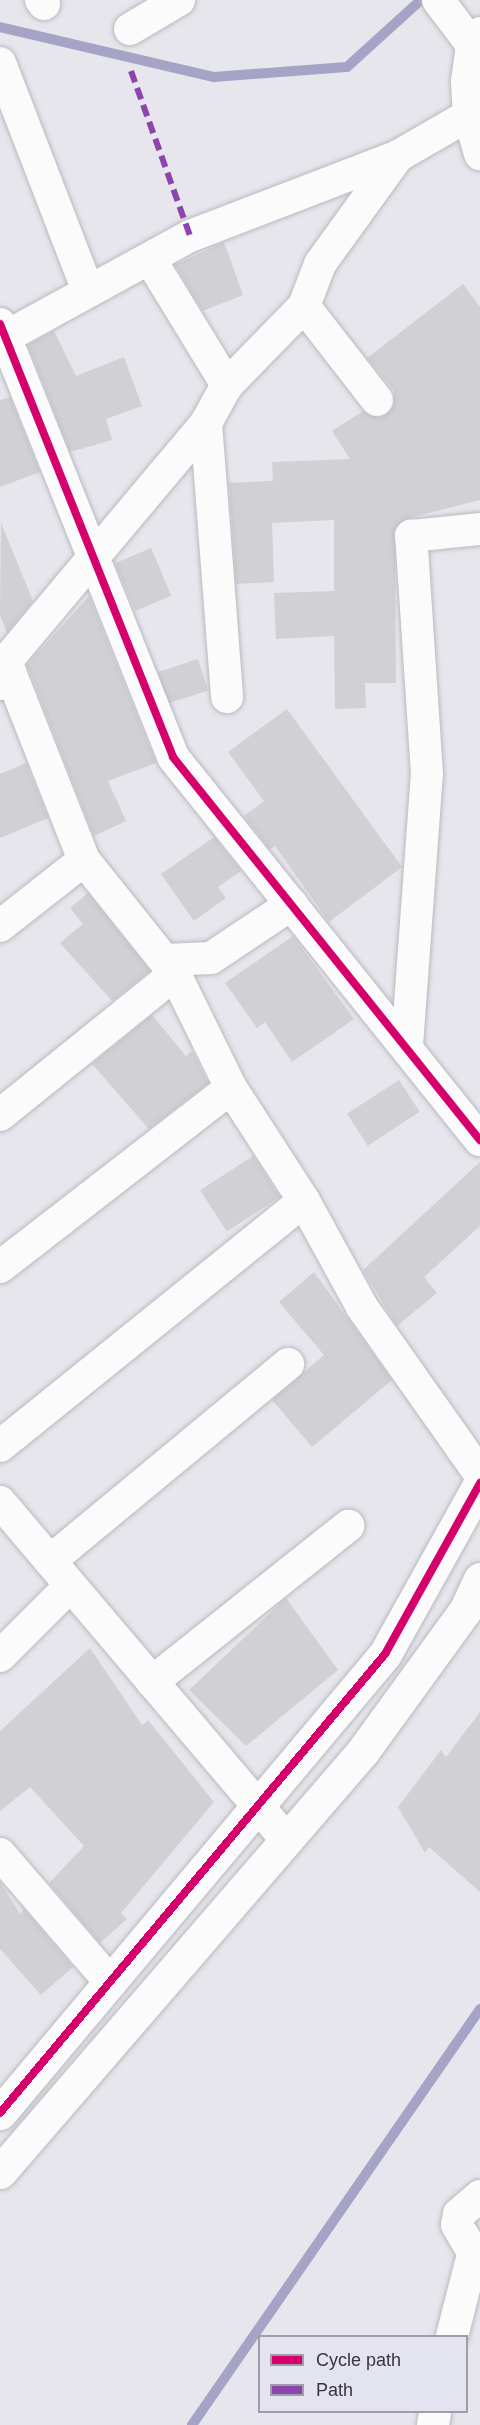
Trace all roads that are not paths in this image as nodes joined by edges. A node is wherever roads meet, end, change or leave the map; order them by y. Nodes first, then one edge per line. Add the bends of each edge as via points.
1 (179, 0) edge
2 (441, 4) edge
3 (130, 28) dead end
4 (476, 39) edge
5 (0, 63) edge
6 (469, 115) junction
7 (480, 153) edge
8 (398, 156) junction
9 (150, 259) junction
10 (88, 291) junction
11 (304, 306) junction
12 (2, 334) edge
13 (227, 385) junction
14 (377, 400) dead end
15 (206, 423) junction
16 (480, 529) edge
17 (91, 556) junction
18 (3, 670) edge
19 (227, 698) dead end
20 (84, 860) junction
21 (292, 904) junction
22 (0, 926) edge
23 (175, 974) junction
24 (407, 1045) junction
25 (231, 1088) junction
26 (0, 1115) edge
27 (480, 1140) edge
28 (304, 1201) junction
29 (0, 1266) edge
30 (288, 1364) dead end
31 (0, 1446) edge
32 (480, 1474) edge
33 (480, 1483) edge
34 (0, 1502) edge
35 (348, 1526) dead end
36 (50, 1562) junction
37 (479, 1584) edge
38 (70, 1586) junction
39 (0, 1656) edge
40 (152, 1682) junction
41 (258, 1807) junction
42 (287, 1841) junction
43 (0, 1854) edge
44 (111, 1983) junction
45 (0, 2113) edge
46 (0, 2172) edge
47 (480, 2196) edge
48 (476, 2259) edge
49 (453, 2335) edge

1 - 3 street
2 - 4 street
4 - 6 street
5 - 10 street
6 - 7 street
6 - 8 street
8 - 9 street via 190,236
8 - 11 street via 320,264
9 - 10 street
9 - 13 street
10 - 12 street
11 - 13 street
11 - 14 street
12 - 17 street
13 - 15 street
15 - 17 street
15 - 19 street
16 - 24 street via 411,536 427,774
17 - 18 street
17 - 21 street via 173,757
18 - 20 street
20 - 22 street
20 - 23 street
21 - 23 street via 211,957 166,960
21 - 24 street
23 - 25 street
23 - 26 street
24 - 27 street
25 - 28 street
25 - 29 street
28 - 31 street
28 - 32 street via 362,1307
30 - 36 street
33 - 41 street via 385,1654
34 - 36 street
35 - 40 street
36 - 38 street
37 - 42 street via 363,1751
38 - 39 street
38 - 40 street
40 - 41 street
41 - 42 street
41 - 44 street
42 - 46 street
43 - 44 street
44 - 45 street
47 - 48 street via 459,2214 457,2225
48 - 49 street

